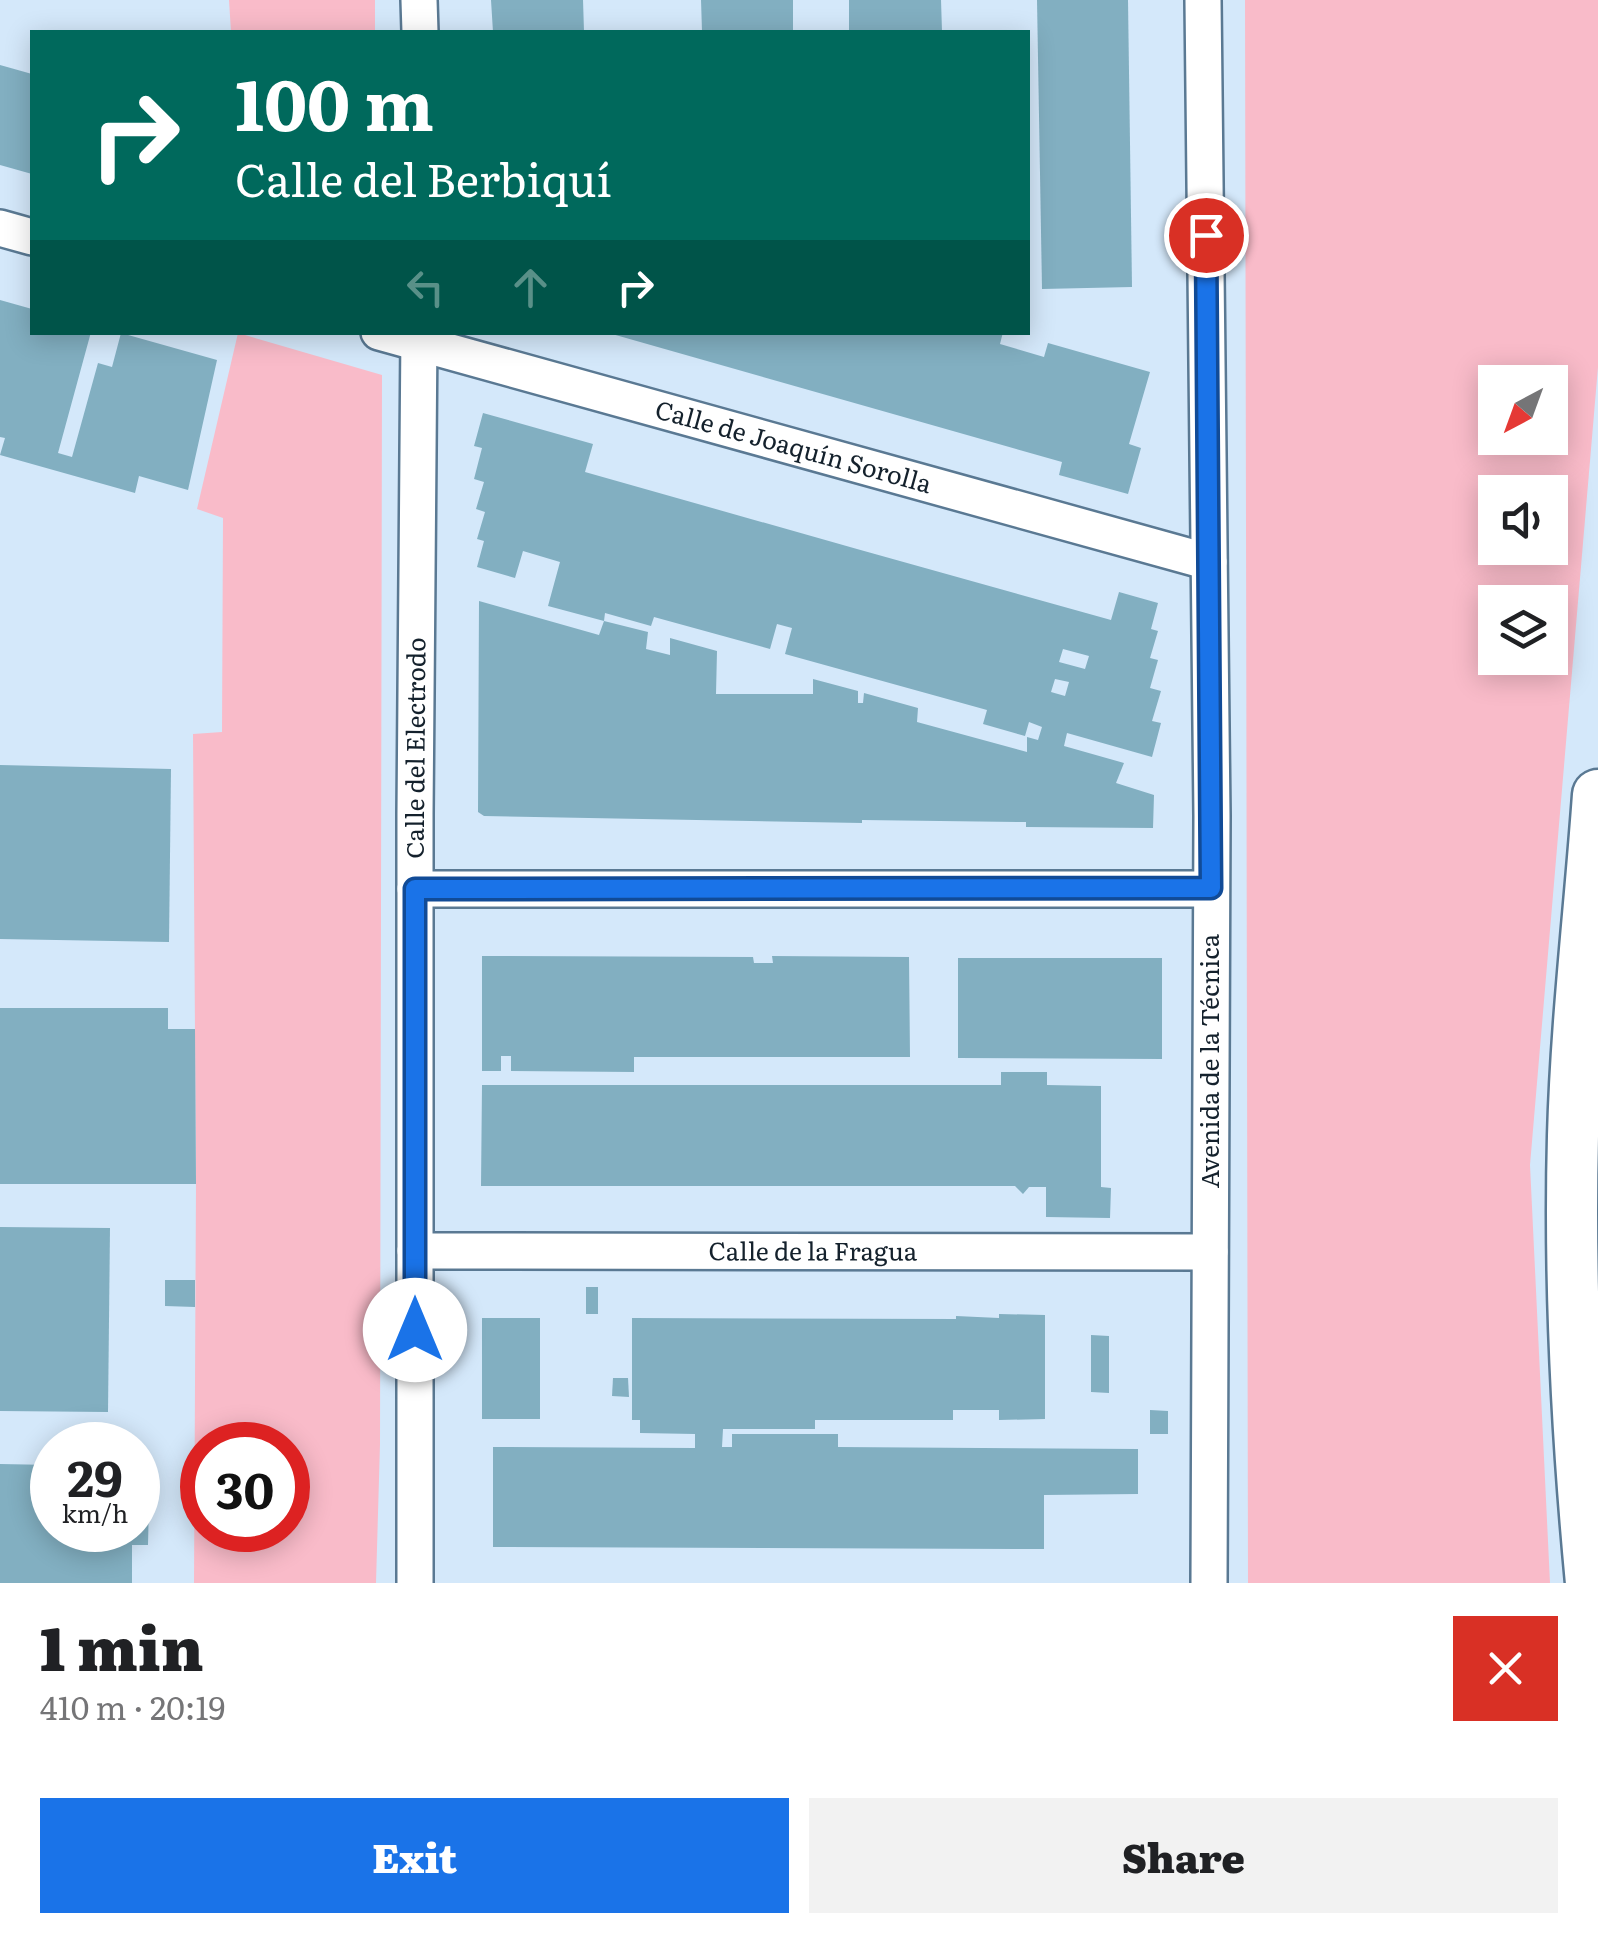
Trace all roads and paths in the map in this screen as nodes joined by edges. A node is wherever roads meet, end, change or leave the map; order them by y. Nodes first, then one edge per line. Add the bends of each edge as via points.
1 (418, 0) edge
2 (1203, 0) edge
3 (420, 30) edge
4 (0, 228) edge
5 (30, 236) edge
6 (419, 339) edge
7 (1209, 562) junction
8 (1598, 795) edge
9 (1211, 888) junction
10 (415, 889) junction
11 (415, 1251) junction
12 (1210, 1252) junction
13 (1580, 1468) junction
14 (415, 1583) edge
15 (1209, 1583) edge
16 (1572, 1583) edge
17 (1591, 1583) edge

1 - 3 street
2 - 7 street, Avenida de la Técnica
4 - 5 street
6 - 7 street, Calle de Joaquín Sorolla
6 - 10 street, Calle del Electrodo
7 - 9 street, Avenida de la Técnica
8 - 13 main road via 1573,1134
9 - 10 street
9 - 12 street, Avenida de la Técnica
10 - 11 street, Calle del Electrodo
11 - 12 street, Calle de la Fragua
11 - 14 street, Calle del Electrodo
12 - 15 street, Avenida de la Técnica
13 - 16 main road
13 - 17 main road

